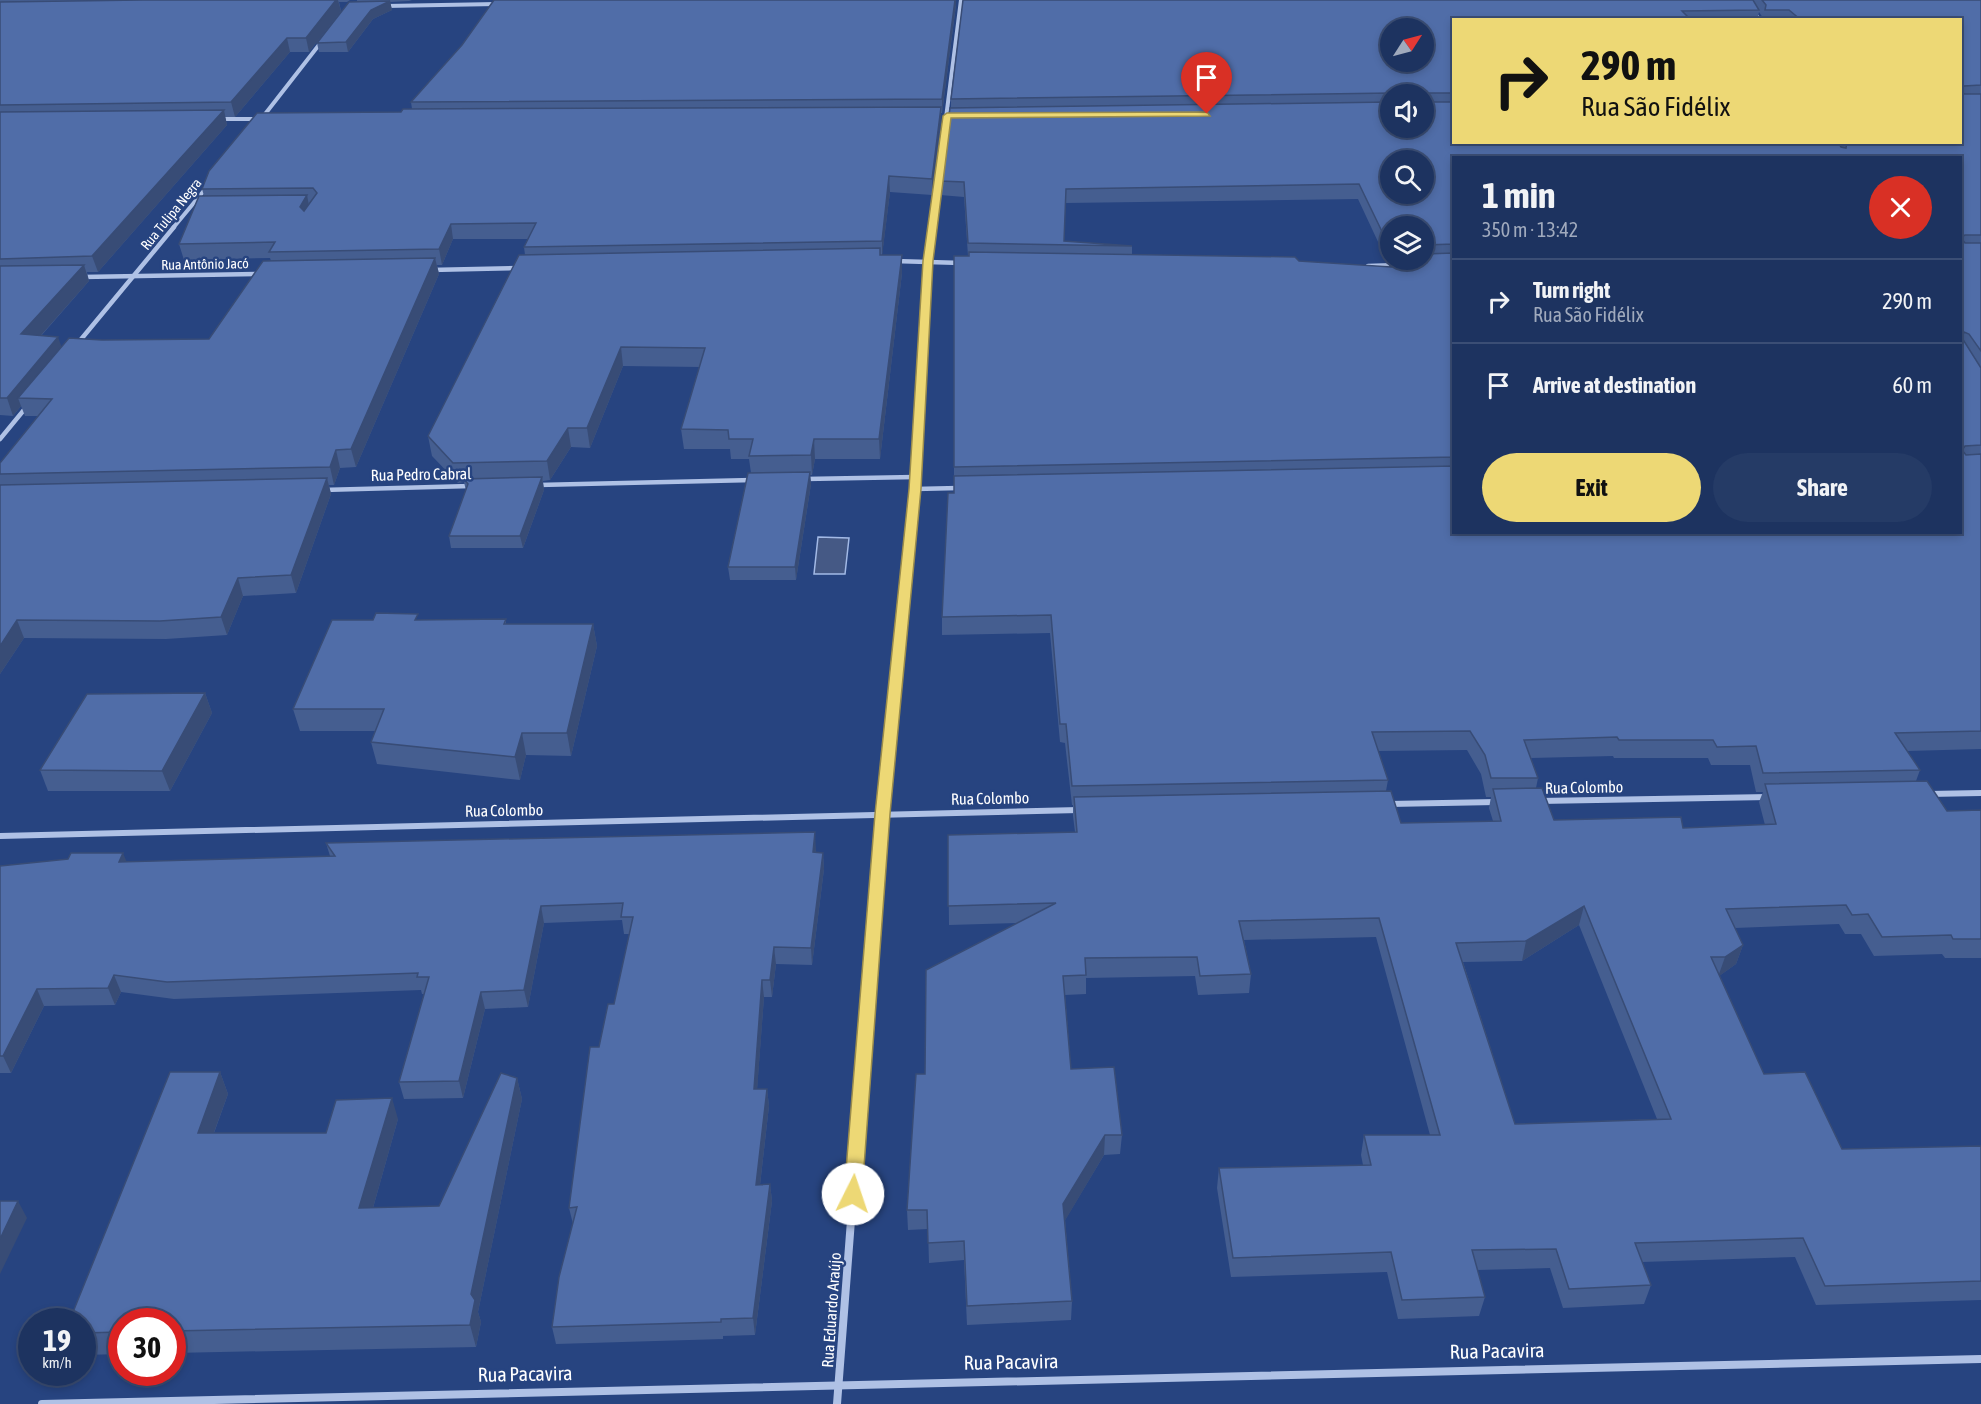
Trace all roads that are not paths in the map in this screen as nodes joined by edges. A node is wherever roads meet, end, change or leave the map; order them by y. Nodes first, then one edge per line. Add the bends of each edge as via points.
1 (1747, 0) edge
2 (953, 1) edge
3 (961, 1) edge
4 (968, 3) edge
5 (504, 4) edge
6 (373, 6) edge
7 (1758, 18) edge
8 (328, 33) edge
9 (938, 116) edge
10 (947, 116) junction
11 (957, 116) edge
12 (214, 119) edge
13 (262, 119) junction
14 (273, 119) edge
15 (257, 125) edge
16 (210, 182) edge
17 (887, 261) edge
18 (928, 261) junction
19 (972, 263) edge
20 (1362, 266) edge
21 (1380, 266) edge
22 (530, 268) edge
23 (423, 270) edge
24 (272, 273) edge
25 (134, 276) junction
26 (78, 277) edge
27 (74, 349) edge
28 (30, 403) edge
29 (0, 439) edge
30 (915, 477) junction
31 (795, 479) edge
32 (760, 480) edge
33 (534, 485) edge
34 (475, 486) edge
35 (963, 488) edge
36 (915, 489) junction
37 (309, 490) edge
38 (1981, 793) edge
39 (1921, 794) edge
40 (1778, 797) edge
41 (1527, 801) edge
42 (1503, 802) edge
43 (1384, 804) edge
44 (1085, 810) edge
45 (882, 814) junction
46 (0, 836) edge
47 (1981, 1359) edge
48 (839, 1384) junction
49 (42, 1404) edge
50 (837, 1404) edge

1 - 7 street
2 - 3 street
3 - 4 street
3 - 10 street, Rua Eduardo Araújo
5 - 6 street
8 - 13 street
9 - 10 street
10 - 11 street
10 - 18 street, Rua Eduardo Araújo
12 - 13 street
13 - 14 street
13 - 15 street
16 - 25 street, Rua Tulipa Negra
17 - 18 street
18 - 19 street
18 - 30 street, Rua Eduardo Araújo
20 - 21 street
22 - 23 street
24 - 25 street, Rua Antônio Jacó
25 - 26 street, Rua Antônio Jacó
25 - 27 street, Rua Tulipa Negra
28 - 29 street
30 - 31 street
30 - 36 street, Rua Eduardo Araújo
32 - 33 street
34 - 37 street, Rua Pedro Cabral
35 - 36 street
36 - 45 street, Rua Eduardo Araújo
38 - 39 street
40 - 41 street, Rua Colombo
42 - 43 street
44 - 45 street, Rua Colombo
45 - 46 street, Rua Colombo
45 - 48 street, Rua Eduardo Araújo
47 - 48 street, Rua Pacavira
48 - 49 street, Rua Pacavira
48 - 50 street, Rua Eduardo Araújo

